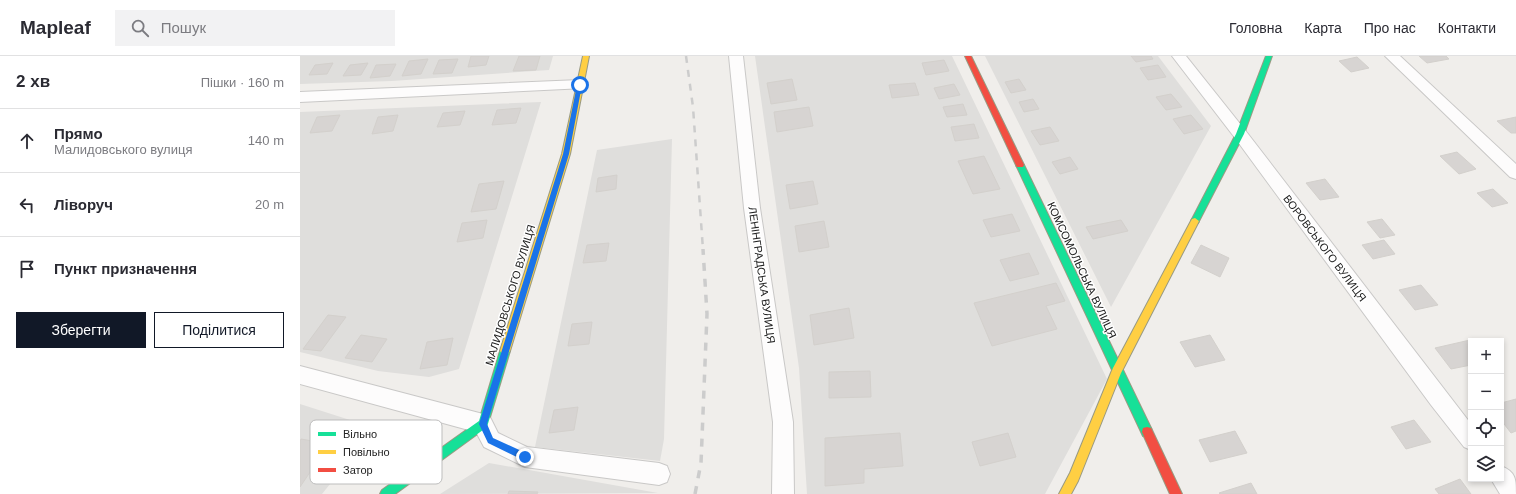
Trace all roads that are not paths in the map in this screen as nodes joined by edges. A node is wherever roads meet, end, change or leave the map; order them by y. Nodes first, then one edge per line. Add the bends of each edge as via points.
1 (586, 56) edge
2 (736, 56) edge
3 (968, 56) edge
4 (1179, 56) edge
5 (1269, 56) edge
6 (1392, 56) edge
7 (580, 85) junction
8 (300, 97) edge
9 (1240, 134) junction
10 (1516, 172) edge
11 (1117, 371) junction
12 (300, 375) edge
13 (483, 424) junction
14 (1468, 436) edge
15 (442, 454) edge
16 (659, 474) dead end
17 (1504, 481) edge
18 (400, 484) edge
19 (386, 494) edge
20 (783, 494) edge
21 (1065, 494) edge
22 (1176, 494) edge
23 (1514, 494) edge

1 - 7 street, МАЛИДОВСЬКОГО ВУЛИЦЯ
2 - 20 street, ЛЕНІНГРАДСЬКА ВУЛИЦЯ via 752,208 783,422
3 - 11 street, КОМСОМОЛЬСЬКА ВУЛИЦЯ
4 - 9 street, ВОРОВСЬКОГО ВУЛИЦЯ
5 - 9 street
6 - 10 street
7 - 8 street
7 - 13 street, МАЛИДОВСЬКОГО ВУЛИЦЯ via 566,154
9 - 11 street
9 - 14 street, ВОРОВСЬКОГО ВУЛИЦЯ
11 - 21 street
11 - 22 street, КОМСОМОЛЬСЬКА ВУЛИЦЯ
12 - 13 street
13 - 15 street
13 - 16 street via 491,440 525,457
17 - 23 street
18 - 19 street

